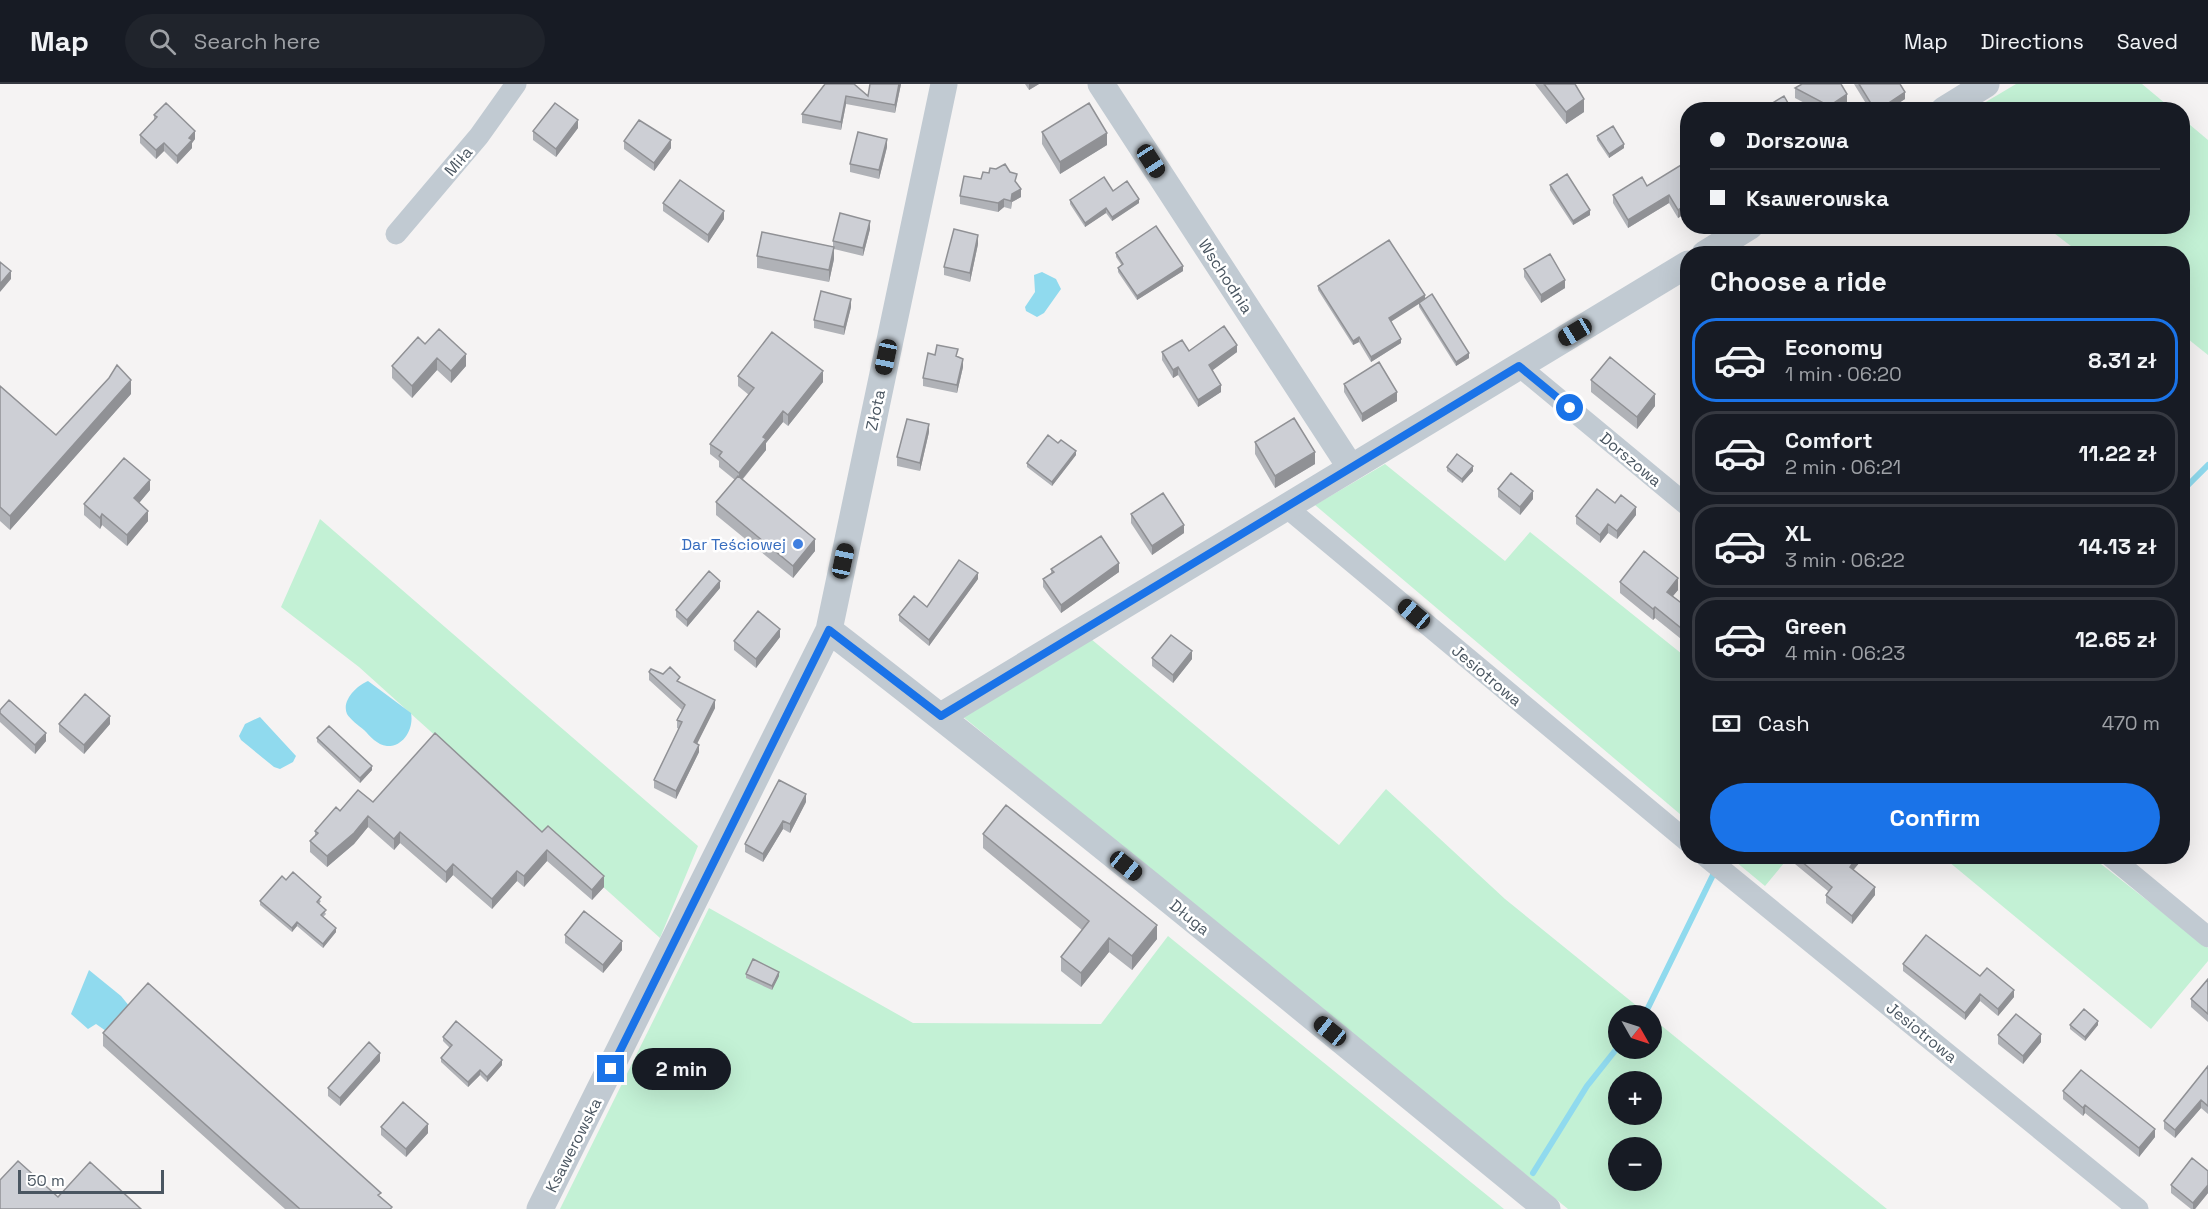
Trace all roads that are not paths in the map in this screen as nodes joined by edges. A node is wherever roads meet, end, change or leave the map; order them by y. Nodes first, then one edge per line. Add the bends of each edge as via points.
1 (516, 84) edge
2 (944, 84) edge
3 (1101, 84) edge
4 (1978, 86) edge
5 (1955, 102) edge
6 (396, 234) dead end
7 (1737, 234) edge
8 (1718, 246) edge
9 (1680, 269) edge
10 (1519, 366) junction
11 (1351, 468) junction
12 (1680, 499) edge
13 (1286, 507) junction
14 (829, 630) junction
15 (941, 716) junction
16 (1680, 835) edge
17 (1715, 864) edge
18 (2120, 864) edge
19 (2208, 937) edge
20 (540, 1209) edge
21 (1547, 1209) edge
22 (2138, 1209) edge

1 - 6 street, Miła via 479,136
2 - 14 street, Złota
3 - 11 street, Wschodnia
4 - 5 street
7 - 8 street
9 - 10 street
10 - 11 street
10 - 12 street, Dorszowa
11 - 13 street
13 - 15 street
13 - 16 street, Jesiotrowa
14 - 15 street, Długa
14 - 20 street, Ksawerowska
15 - 21 street, Długa
17 - 22 street, Jesiotrowa
18 - 19 street

